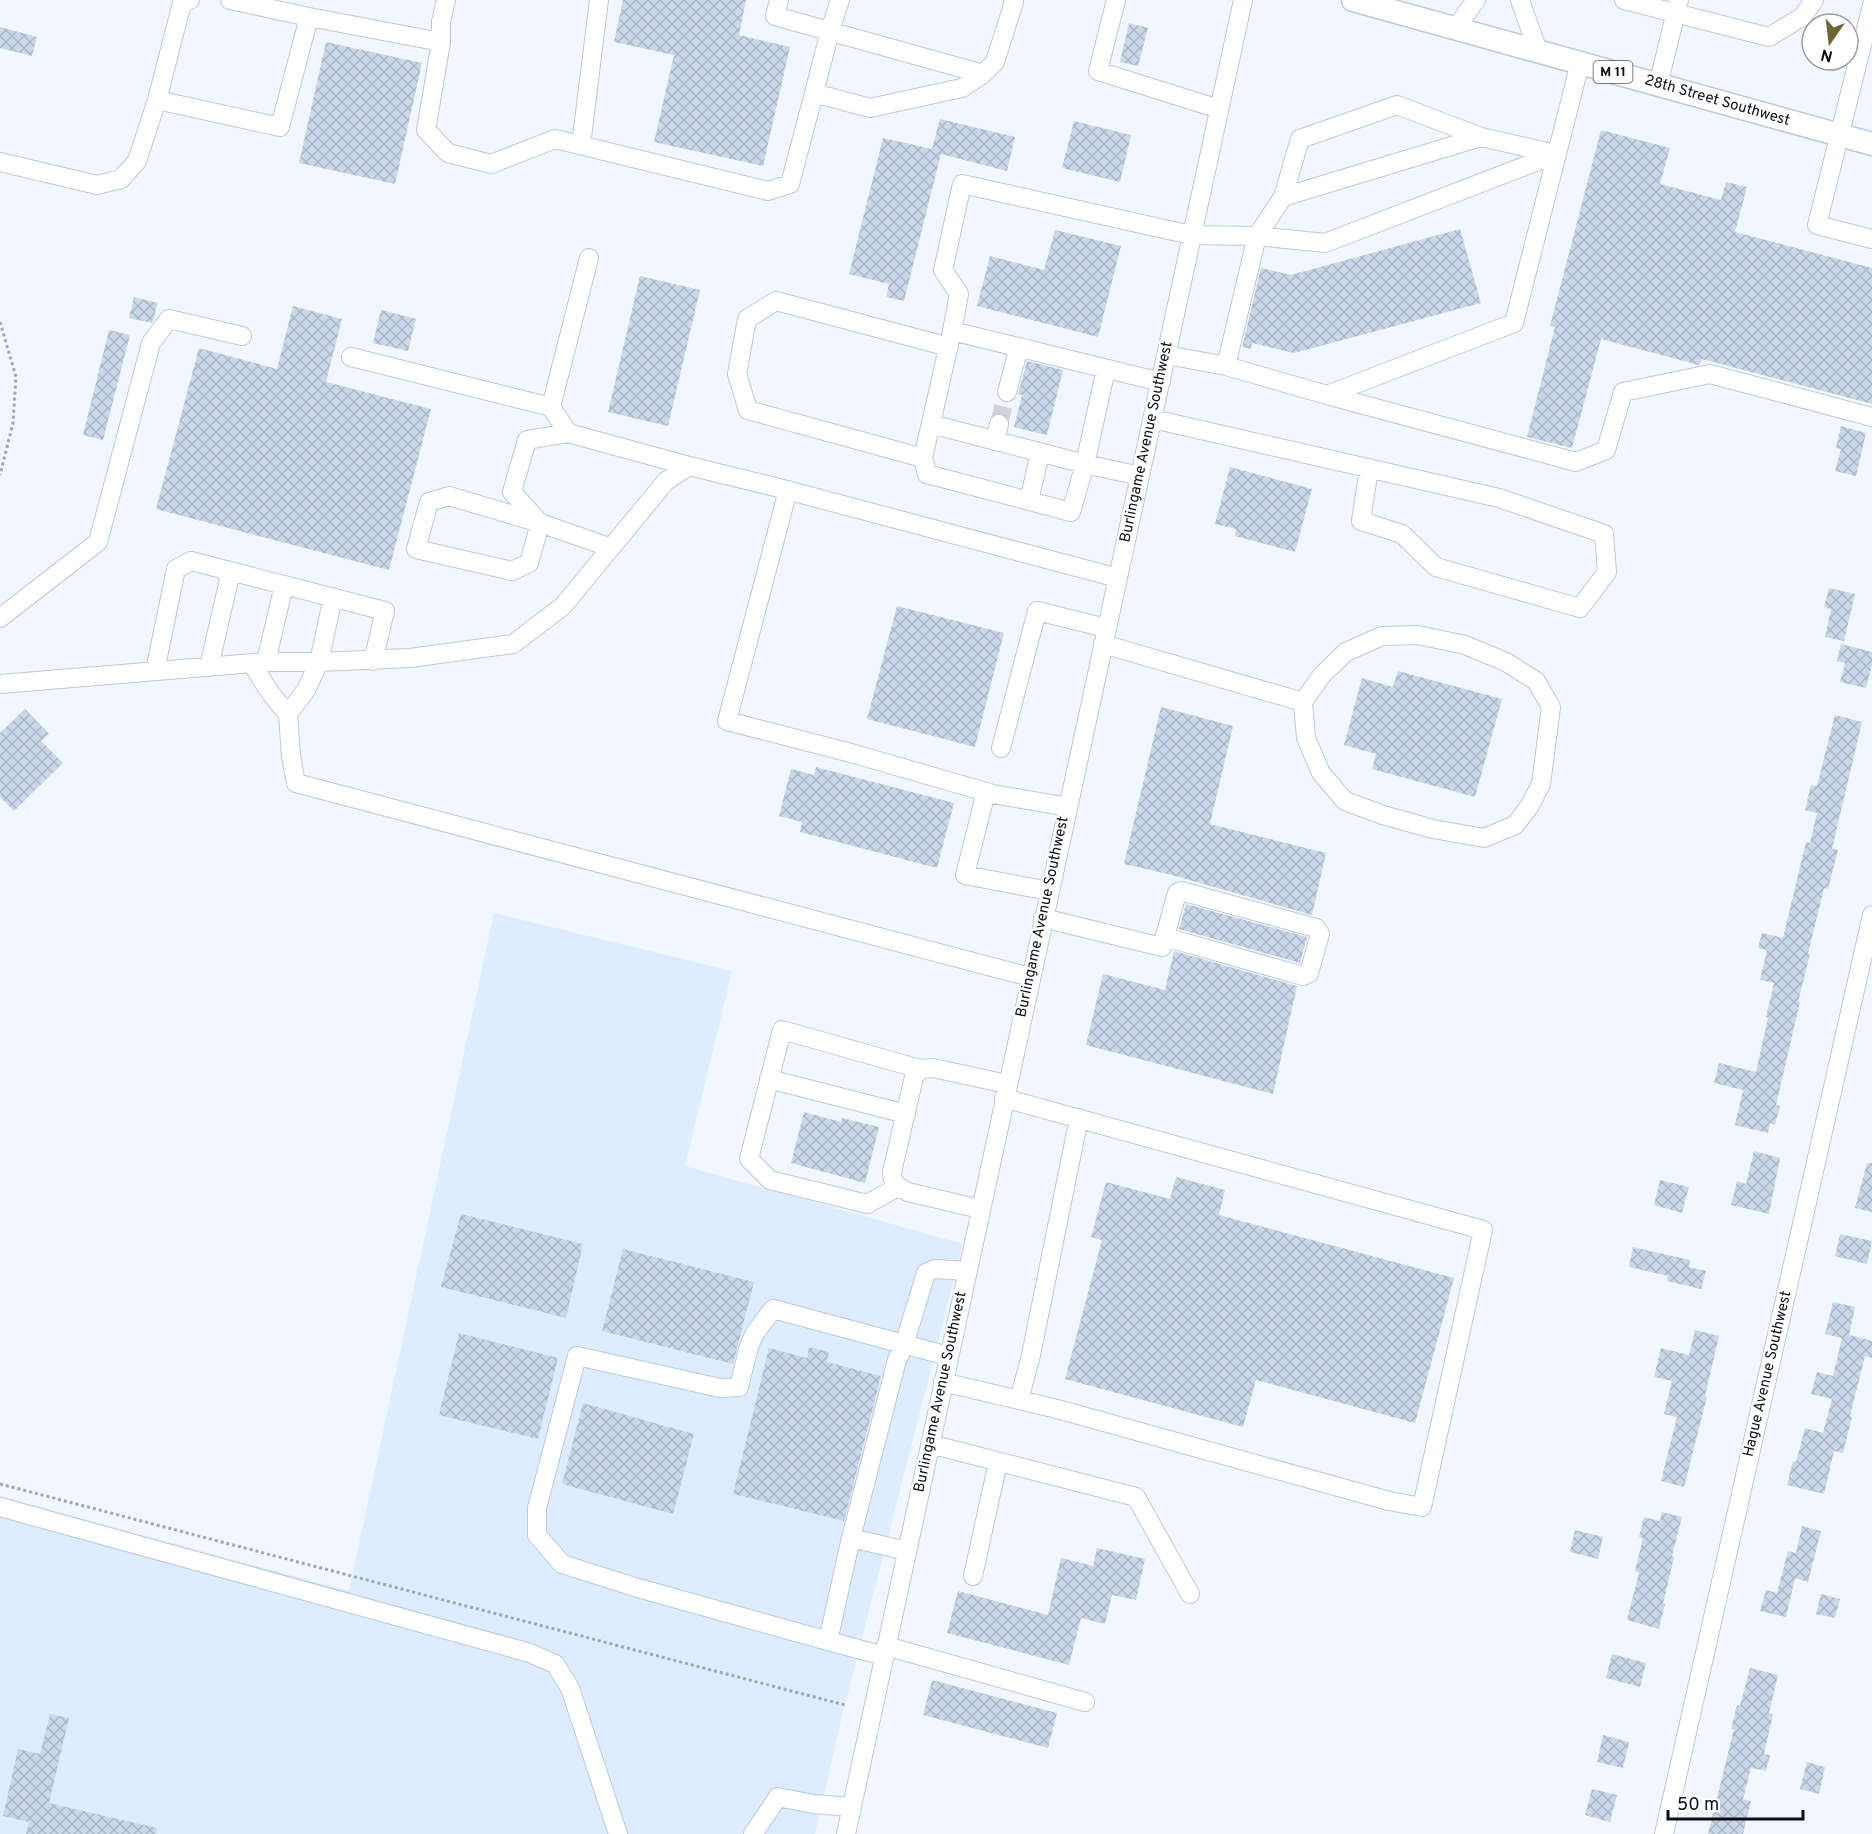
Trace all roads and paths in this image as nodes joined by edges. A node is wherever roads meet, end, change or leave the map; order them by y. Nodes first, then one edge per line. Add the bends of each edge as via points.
1 (190, 0) edge
2 (230, 0) edge
3 (446, 0) edge
4 (598, 0) edge
5 (779, 0) edge
6 (840, 0) edge
7 (1013, 0) edge
8 (1116, 0) edge
9 (1243, 0) edge
10 (1353, 0) edge
11 (1476, 0) edge
12 (1520, 0) edge
13 (1624, 0) edge
14 (1814, 0) edge
15 (1872, 5) edge
16 (1677, 7) edge
17 (303, 10) edge
18 (1455, 29) junction
19 (830, 31) junction
20 (441, 42) junction
21 (1538, 51) junction
22 (1580, 63) junction
23 (983, 74) junction
24 (1658, 85) junction
25 (814, 93) junction
26 (157, 100) junction
27 (1219, 109) junction
28 (1840, 135) junction
29 (1481, 137) junction
30 (1872, 144) edge
31 (581, 145) junction
32 (1556, 154) junction
33 (0, 162) edge
34 (1283, 197) junction
35 (1191, 235) junction
36 (1257, 236) junction
37 (1872, 239) edge
38 (589, 258) dead end
39 (0, 322) edge
40 (243, 336) dead end
41 (951, 339) junction
42 (1019, 347) junction
43 (1167, 355) junction
44 (351, 357) dead end
45 (1226, 366) junction
46 (1106, 369) junction
47 (1161, 382) junction
48 (1007, 392) tunnel mouth
49 (1327, 395) junction
50 (551, 407) junction
51 (1872, 417) edge
52 (1153, 419) junction
53 (931, 424) junction
54 (568, 433) junction
55 (1040, 453) junction
56 (923, 458) junction
57 (1085, 464) junction
58 (688, 466) junction
59 (1369, 468) junction
60 (0, 475) edge
61 (1140, 476) junction
62 (788, 490) junction
63 (1029, 501) junction
64 (540, 523) junction
65 (609, 547) junction
66 (231, 571) junction
67 (1118, 578) junction
68 (284, 585) junction
69 (333, 597) junction
70 (0, 618) edge
71 (1104, 636) junction
72 (373, 661) junction
73 (319, 662) junction
74 (259, 663) junction
75 (209, 667) junction
76 (155, 671) junction
77 (0, 684) edge
78 (1303, 702) junction
79 (288, 714) junction
80 (1001, 748) dead end
81 (986, 792) junction
82 (1068, 807) junction
83 (1049, 891) junction
84 (1872, 915) edge
85 (1043, 918) junction
86 (1166, 937) junction
87 (1030, 977) junction
88 (920, 1069) junction
89 (769, 1079) junction
90 (1006, 1091) junction
91 (906, 1114) junction
92 (1079, 1118) junction
93 (898, 1187) junction
94 (980, 1209) junction
95 (967, 1271) junction
96 (904, 1345) junction
97 (948, 1356) junction
98 (943, 1382) junction
99 (1019, 1400) junction
100 (930, 1444) junction
101 (998, 1462) junction
102 (0, 1484) edge
103 (0, 1507) edge
104 (851, 1538) junction
105 (907, 1551) junction
106 (973, 1576) dead end
107 (1190, 1594) dead end
108 (828, 1641) junction
109 (885, 1651) junction
110 (1085, 1702) dead end
111 (845, 1705) dead end
112 (852, 1807) junction
113 (618, 1834) edge
114 (753, 1834) edge
115 (846, 1834) edge
116 (1664, 1834) edge

1 - 26 street via 182,3
2 - 17 street
3 - 20 street
4 - 31 street
5 - 19 street via 775,16
6 - 19 street
7 - 23 street via 995,62
8 - 27 street via 1098,71
9 - 27 street, Burlingame Avenue Southwest
10 - 18 main road, 28th Street Southwest / M 11
11 - 18 street
12 - 21 street
13 - 16 street
14 - 16 street via 1802,17 1769,38
15 - 28 street
16 - 24 street
17 - 20 street
17 - 26 street via 280,127
18 - 21 main road, 28th Street Southwest / M 11
19 - 23 street
19 - 25 street
20 - 31 street via 426,130 448,153 491,164 555,139
21 - 22 main road, 28th Street Southwest / M 11
22 - 24 main road, 28th Street Southwest / M 11
22 - 32 street
23 - 25 street via 962,88 870,108
24 - 28 main road, 28th Street Southwest / M 11
25 - 31 street via 790,184 768,191
26 - 33 street via 137,161 121,179 97,185
27 - 35 street, Burlingame Avenue Southwest
28 - 30 main road, 28th Street Southwest / M 11
28 - 37 street via 1817,225
29 - 32 street
29 - 34 street
29 - 34 street via 1397,105 1300,139
32 - 36 street via 1325,243
32 - 49 street via 1514,323
34 - 36 street
35 - 36 street
35 - 41 street via 962,184 944,270 959,294
35 - 43 street, Burlingame Avenue Southwest
36 - 45 street
38 - 50 street
39 - 60 path via 16,377 14,423
40 - 70 street via 169,319 151,343 98,542
41 - 42 street
41 - 53 street
41 - 56 street via 776,301 747,319 737,374 748,410
42 - 46 street
42 - 48 street
43 - 45 street
43 - 47 street, Burlingame Avenue Southwest
44 - 50 street
45 - 49 street
46 - 47 street
46 - 57 street
47 - 52 street, Burlingame Avenue Southwest
49 - 51 street via 1576,462 1606,450 1623,392 1710,375
50 - 54 street
52 - 59 street
52 - 61 street, Burlingame Avenue Southwest
53 - 55 street via 997,432
53 - 56 street
54 - 58 street
54 - 64 street via 527,440 512,492
55 - 57 street
55 - 63 street
56 - 63 street via 927,474
57 - 61 street
57 - 63 street via 1071,512
58 - 62 street
58 - 65 street via 666,481
59 - 59 street via 1499,498 1604,534 1607,572 1580,608 1436,567 1402,534 1361,521
61 - 67 street, Burlingame Avenue Southwest
62 - 67 street
62 - 81 street via 727,721
64 - 64 street via 449,496 429,502 416,549 512,571 529,563
64 - 65 street
65 - 72 street via 562,606 513,644
66 - 68 street
66 - 75 street
66 - 76 street via 191,561 176,569
67 - 71 street, Burlingame Avenue Southwest
68 - 69 street
68 - 74 street
69 - 72 street via 385,611
69 - 73 street
71 - 78 street
71 - 80 street via 1037,611
71 - 82 street, Burlingame Avenue Southwest
72 - 73 street
73 - 74 street
73 - 79 street via 306,690
74 - 75 street
74 - 79 street via 271,694
75 - 76 street
76 - 77 street
78 - 78 street via 1306,738 1321,773 1345,801 1433,829 1484,838 1515,825 1541,784 1551,707 1536,681 1465,645 1418,635 1382,636 1346,652 1322,675
79 - 87 street via 296,783
81 - 82 street
81 - 83 street via 965,875
82 - 83 street, Burlingame Avenue Southwest
83 - 85 street, Burlingame Avenue Southwest
84 - 116 street, Hague Avenue Southwest
85 - 86 street via 1160,947
85 - 87 street, Burlingame Avenue Southwest
86 - 86 street via 1304,976 1309,973 1320,934 1316,928 1181,891 1177,893
87 - 90 street, Burlingame Avenue Southwest
88 - 89 street via 782,1030
88 - 90 street via 933,1068
88 - 91 street via 914,1077
89 - 91 street
89 - 93 street via 749,1159 770,1180 867,1204
90 - 92 street
90 - 94 street, Burlingame Avenue Southwest
91 - 93 street via 892,1172
92 - 99 street
92 - 99 street via 1483,1230 1422,1507
93 - 94 street
94 - 95 street, Burlingame Avenue Southwest
95 - 96 street via 935,1269 926,1273
95 - 97 street, Burlingame Avenue Southwest
96 - 97 street
96 - 104 street
96 - 108 street via 773,1309 749,1346 739,1387 720,1388 577,1356 537,1508 537,1535 562,1564
97 - 98 street, Burlingame Avenue Southwest
98 - 99 street
98 - 100 street, Burlingame Avenue Southwest
100 - 101 street
100 - 105 street, Burlingame Avenue Southwest
101 - 106 street
101 - 107 street via 1136,1497
102 - 111 path
103 - 113 street via 530,1653 555,1664 570,1688
104 - 105 street
104 - 108 street
105 - 109 street, Burlingame Avenue Southwest
108 - 109 street
109 - 110 street
109 - 112 street, Burlingame Avenue Southwest
112 - 114 street via 778,1797
112 - 115 street, Burlingame Avenue Southwest

